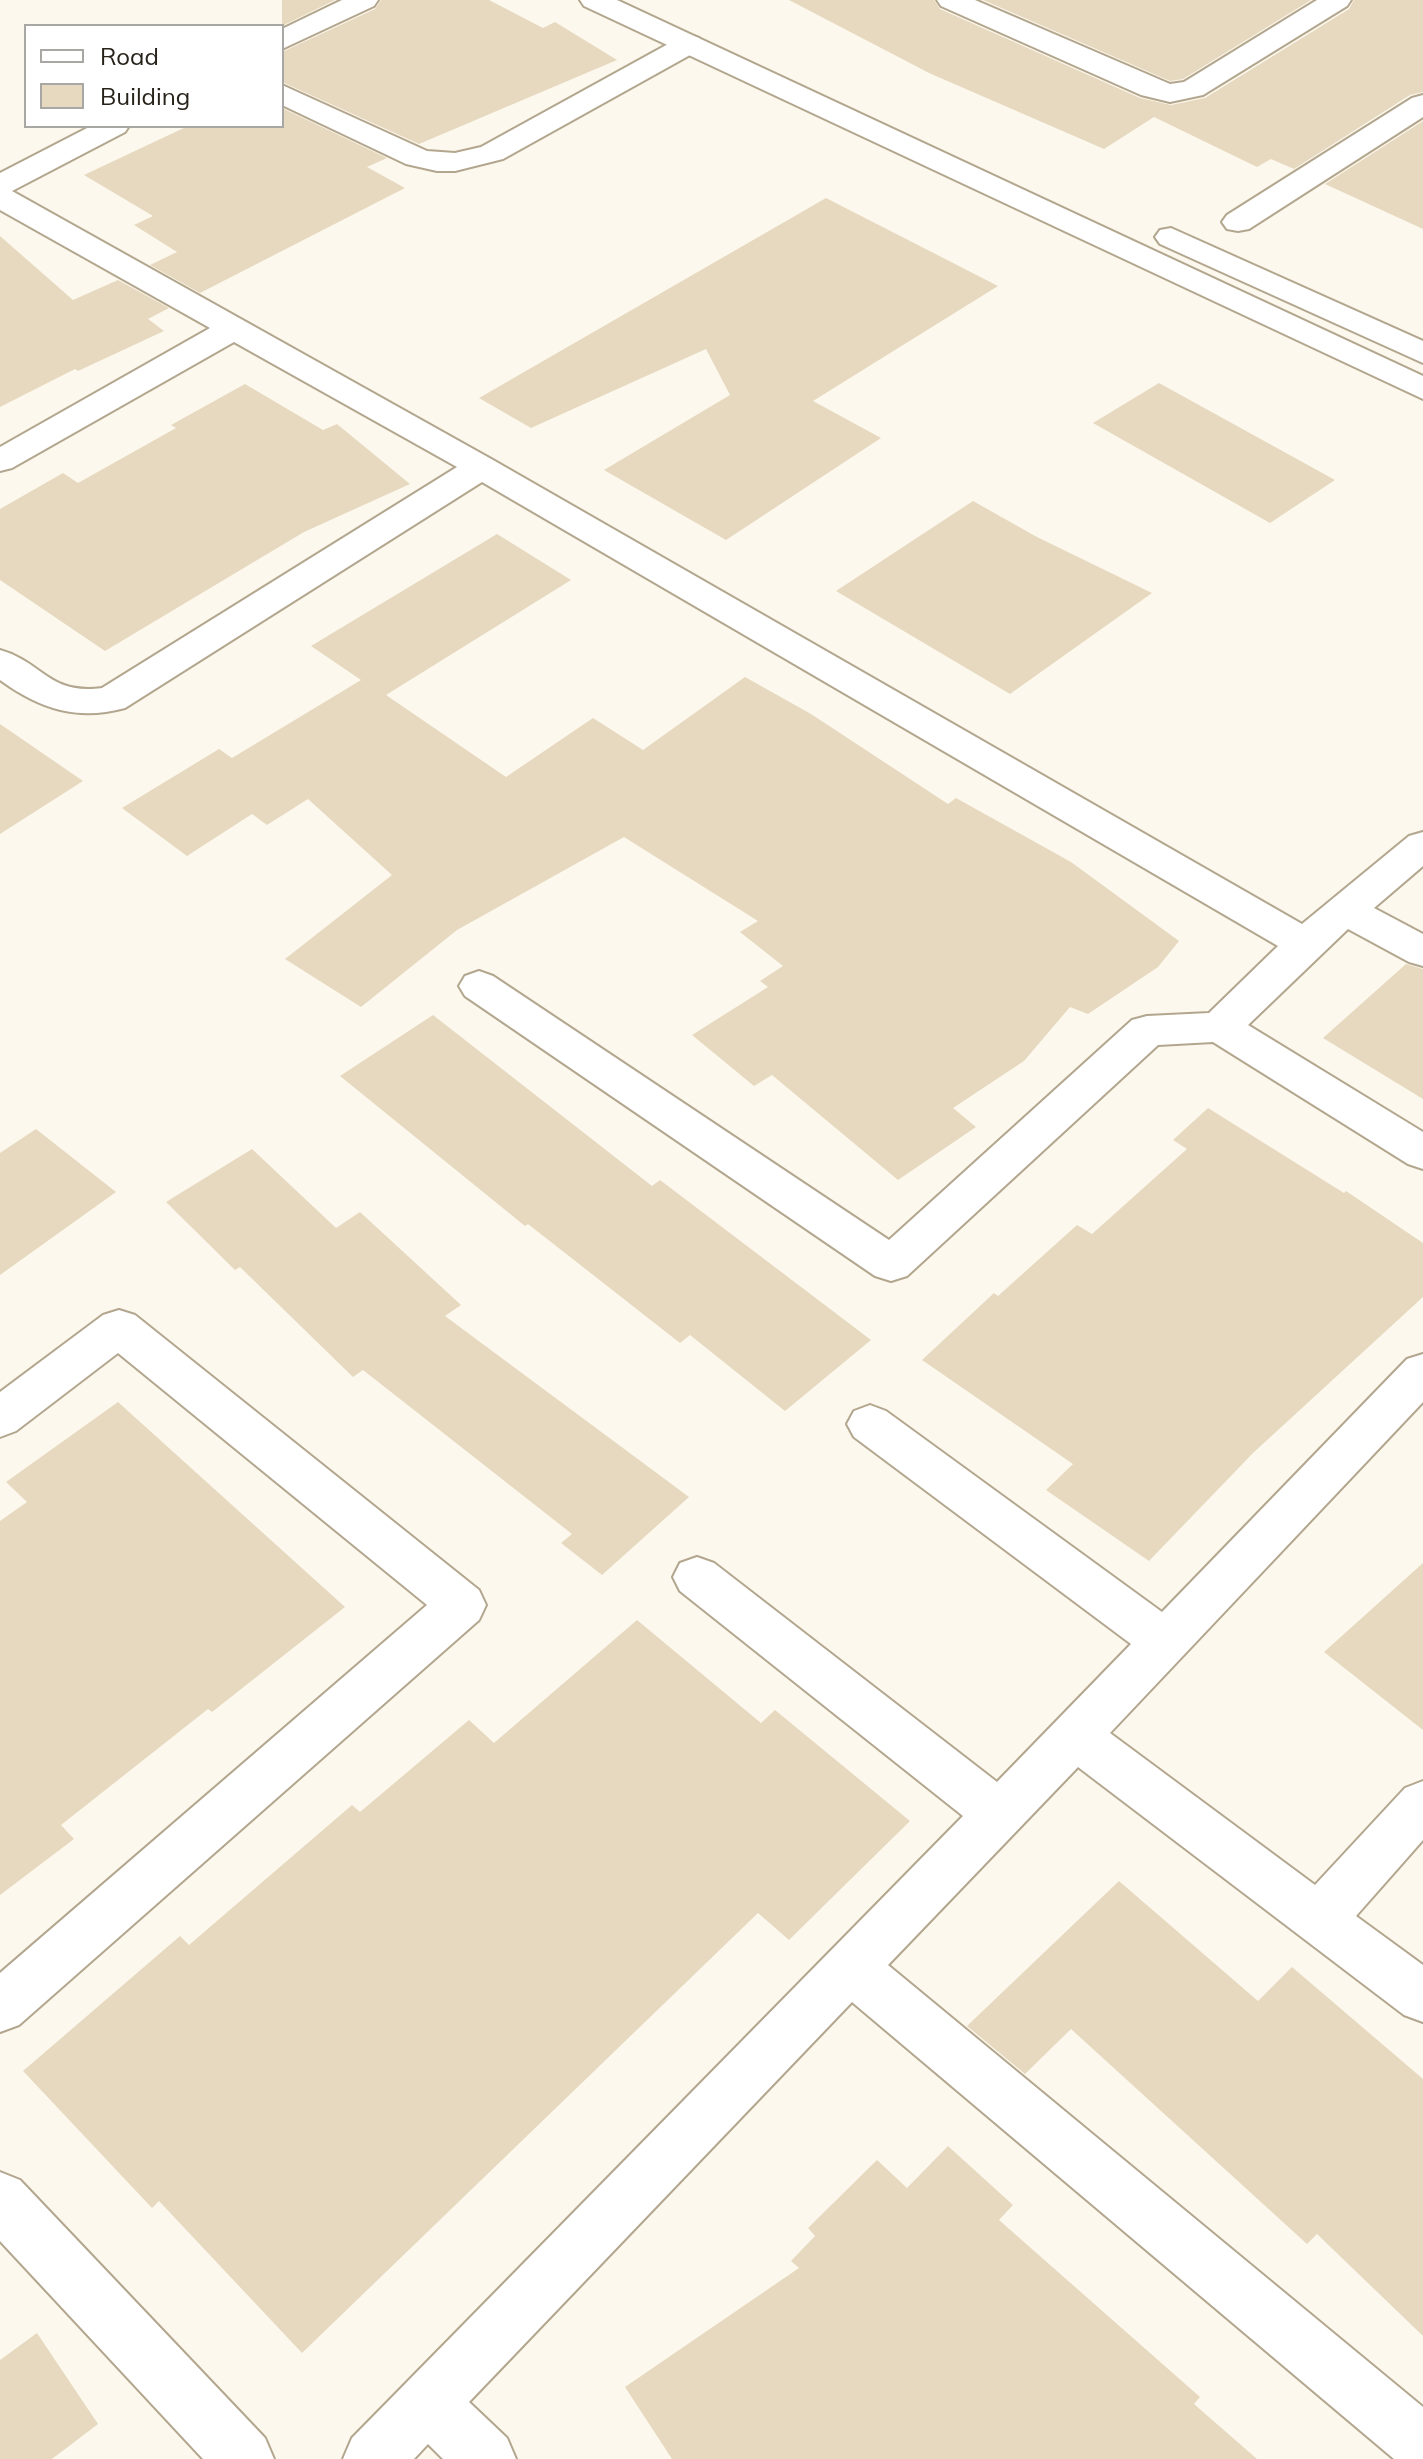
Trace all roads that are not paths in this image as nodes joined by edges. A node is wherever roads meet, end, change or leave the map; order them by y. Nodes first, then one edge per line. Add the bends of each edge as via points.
1 (364, 0) edge
2 (594, 0) edge
3 (659, 0) edge
4 (951, 0) edge
5 (1337, 0) edge
6 (284, 39) edge
7 (689, 44) junction
8 (861, 93) dead end
9 (284, 95) edge
10 (1423, 104) edge
11 (110, 128) edge
12 (0, 185) edge
13 (0, 197) edge
14 (1238, 222) dead end
15 (1149, 227) dead end
16 (234, 328) junction
17 (1423, 353) edge
18 (1423, 389) edge
19 (0, 461) edge
20 (481, 467) junction
21 (0, 662) edge
22 (1423, 845) edge
23 (1345, 910) junction
24 (1305, 944) junction
25 (1423, 952) edge
26 (479, 986) dead end
27 (1220, 1027) junction
28 (1423, 1153) edge
29 (1423, 1372) edge
30 (0, 1418) edge
31 (870, 1424) dead end
32 (697, 1577) dead end
33 (1165, 1642) junction
34 (1075, 1736) junction
35 (1423, 1804) edge
36 (999, 1814) junction
37 (1319, 1919) junction
38 (851, 1968) junction
39 (1423, 1997) edge
40 (0, 2007) edge
41 (0, 2200) edge
42 (428, 2403) junction
43 (1423, 2445) edge
44 (244, 2459) edge
45 (373, 2459) edge
46 (486, 2459) edge

1 - 6 street
2 - 7 street
3 - 8 street
4 - 5 street via 1170,93 1193,89
7 - 9 street via 492,153 464,162 439,164 417,158
7 - 18 street
10 - 14 street
11 - 12 street
13 - 16 street
15 - 17 street
16 - 19 street
16 - 20 street
20 - 21 street via 112,699 57,701
20 - 24 street
22 - 23 street
23 - 24 street
23 - 25 street
24 - 27 street
26 - 27 street via 891,1264 1147,1031
27 - 28 street
29 - 33 street
30 - 40 street via 119,1328 462,1605
31 - 33 street
32 - 36 street
33 - 34 street
34 - 36 street
34 - 37 street
35 - 37 street
36 - 38 street
37 - 39 street
38 - 42 street
38 - 43 street
41 - 44 street
42 - 45 street
42 - 46 street

